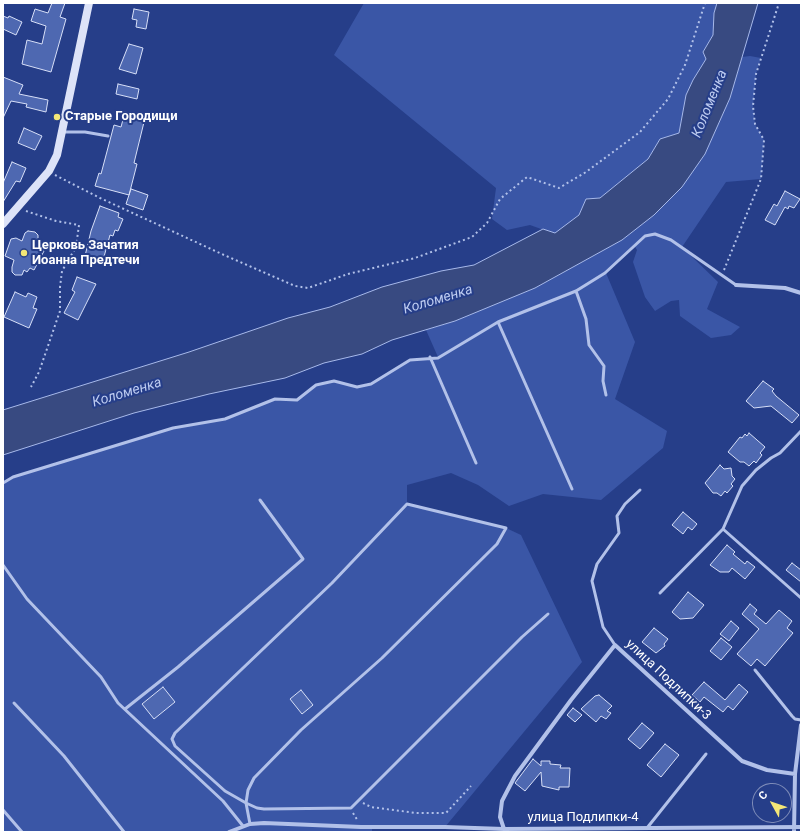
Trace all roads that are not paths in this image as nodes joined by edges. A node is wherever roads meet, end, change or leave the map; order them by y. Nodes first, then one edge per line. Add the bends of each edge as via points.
1 (89, 3) edge
2 (62, 132) junction
3 (108, 136) dead end
4 (3, 224) edge
5 (736, 285) joint
6 (576, 291) junction
7 (801, 293) edge
8 (498, 322) junction
9 (430, 357) junction
10 (606, 395) dead end
11 (801, 431) edge
12 (476, 463) dead end
13 (3, 483) edge
14 (572, 489) dead end
15 (640, 490) dead end
16 (260, 500) dead end
17 (723, 529) junction
18 (3, 565) edge
19 (660, 593) dead end
20 (801, 598) edge
21 (548, 614) dead end
22 (615, 645) junction
23 (755, 670) dead end
24 (14, 703) dead end
25 (125, 709) junction
26 (801, 720) edge
27 (801, 725) edge
28 (706, 754) dead end
29 (795, 774) junction
30 (246, 803) junction
31 (3, 810) edge
32 (250, 824) junction
33 (243, 826) junction
34 (372, 826) junction
35 (801, 827) edge
36 (647, 828) junction
37 (504, 829) junction
38 (794, 830) edge
39 (22, 832) edge
40 (124, 832) edge
41 (229, 832) edge
42 (372, 832) edge

1 - 2 street
2 - 3 lane
2 - 4 street via 57,155 49,171
5 - 6 lane via 671,240 655,234 644,236 606,272
5 - 7 street via 786,288
6 - 8 lane
6 - 10 lane via 586,319 589,345 604,366 603,381
8 - 9 lane via 438,358
8 - 14 lane
9 - 12 lane
9 - 13 lane via 410,360 371,384 357,386 334,381 316,385 297,400 275,398 225,419 173,428 13,477
11 - 17 lane via 780,454 756,470 742,486
15 - 22 lane via 617,516 619,533 597,564 592,582 603,627
16 - 25 lane via 303,559 178,667
17 - 19 lane
17 - 20 lane
18 - 25 lane via 28,599 101,678
21 - 30 lane via 351,808 264,809
22 - 29 street, улица Подлипки-3 via 742,761 767,770
22 - 37 street, улица Подлипки-3 via 515,776 502,801 500,817
23 - 26 lane via 792,716
24 - 40 lane via 64,756
25 - 33 lane via 223,801
27 - 29 street
28 - 36 lane
29 - 38 street
30 - 30 lane via 225,791 175,746 172,739 175,733 332,583 407,504 506,528 497,544 382,658 301,730 254,778 248,790
30 - 32 lane
31 - 39 lane
32 - 33 street, улица Подлипки-4
32 - 34 street, улица Подлипки-4
33 - 41 street, улица Подлипки-4
34 - 37 street, улица Подлипки-4
34 - 42 street
35 - 38 street, улица Подлипки-4
36 - 37 street, улица Подлипки-4
36 - 38 street, улица Подлипки-4

